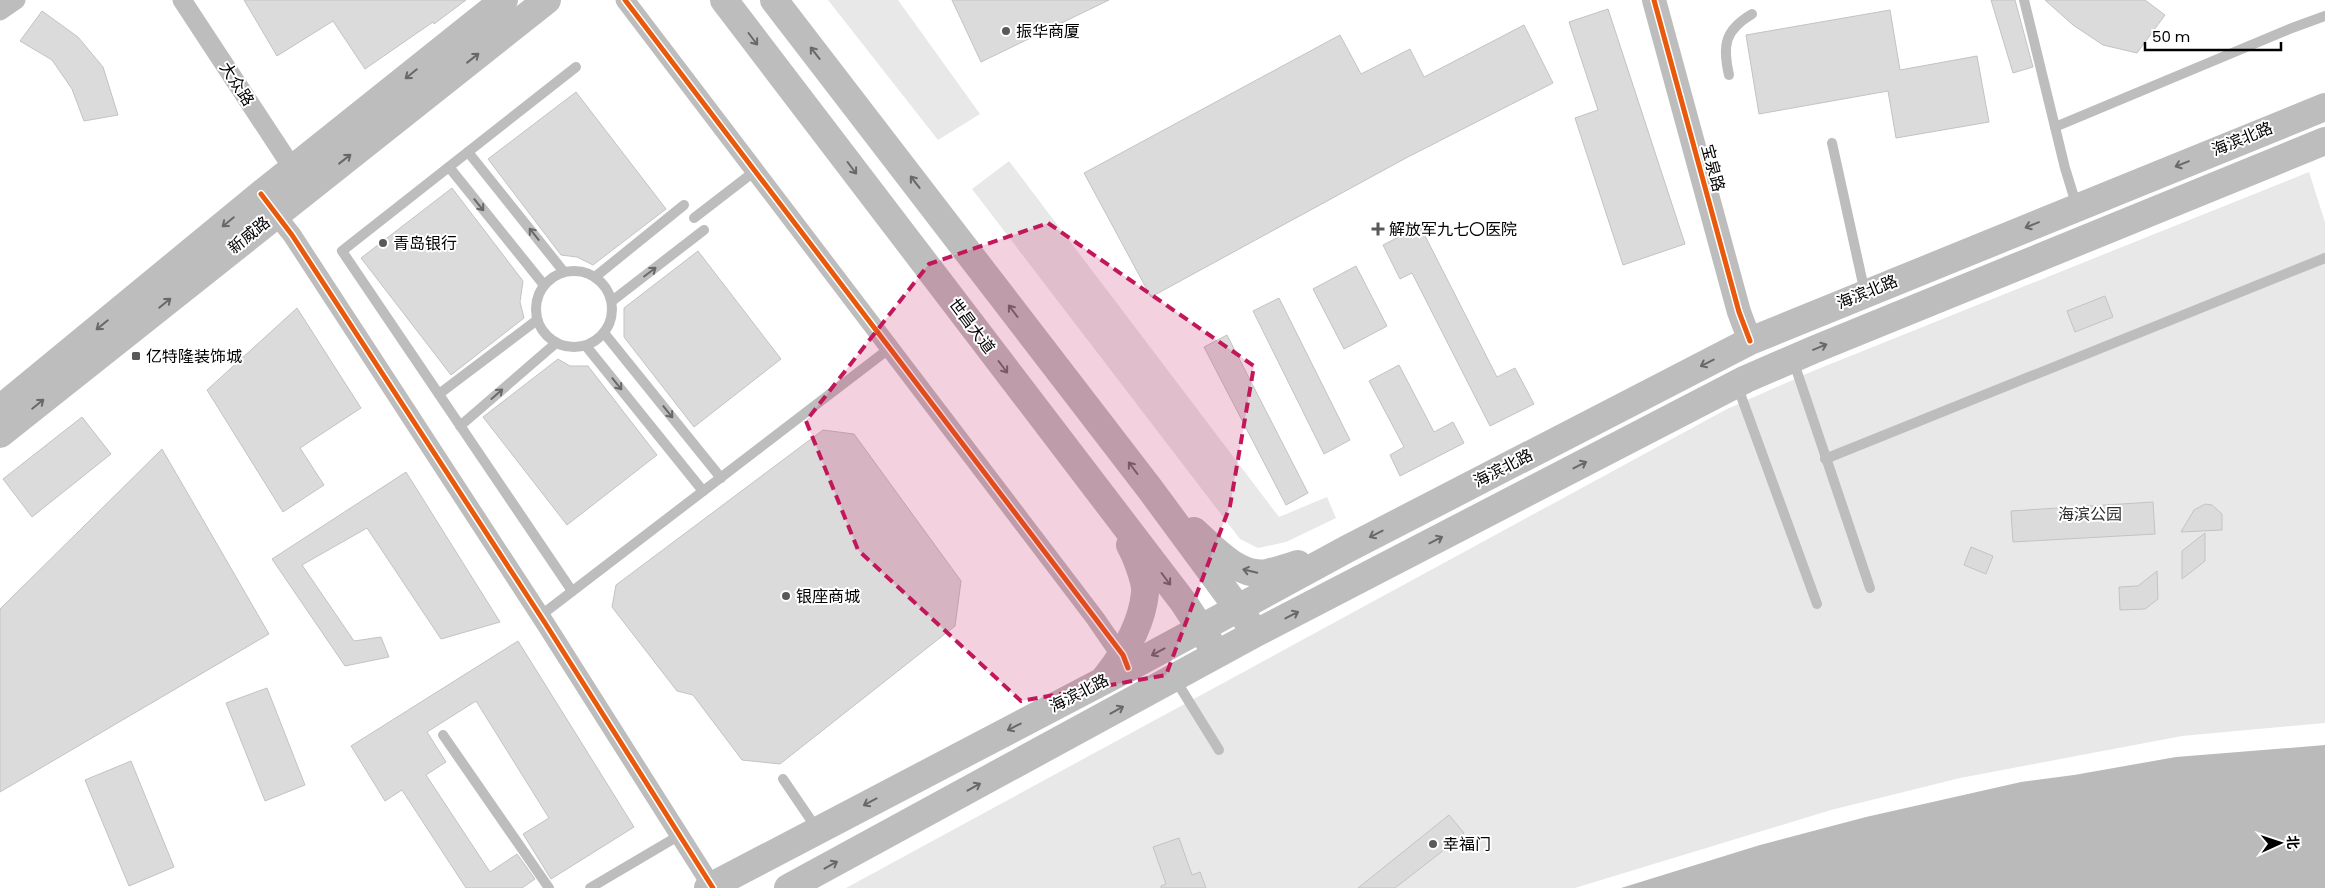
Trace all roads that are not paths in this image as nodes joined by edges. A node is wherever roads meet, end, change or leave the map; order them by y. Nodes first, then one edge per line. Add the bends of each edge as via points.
1 (16, 0) edge
2 (182, 0) edge
3 (504, 0) edge
4 (547, 0) edge
5 (625, 0) edge
6 (724, 0) edge
7 (774, 0) edge
8 (1654, 0) edge
9 (2024, 0) edge
10 (0, 11) edge
11 (1752, 14) dead end
12 (2325, 16) edge
13 (576, 67) dead end
14 (1729, 75) dead end
15 (2325, 107) edge
16 (2055, 127) junction
17 (2325, 141) edge
18 (1832, 143) dead end
19 (468, 152) junction
20 (448, 167) junction
21 (755, 170) junction
22 (300, 179) junction
23 (268, 204) junction
24 (684, 205) dead end
25 (2077, 207) junction
26 (694, 218) dead end
27 (704, 230) dead end
28 (2325, 258) edge
29 (564, 272) junction
30 (595, 278) junction
31 (544, 285) junction
32 (1864, 294) junction
33 (612, 301) junction
34 (537, 320) junction
35 (604, 333) junction
36 (1750, 341) junction
37 (556, 343) junction
38 (586, 346) junction
39 (890, 348) junction
40 (1792, 359) junction
41 (1736, 384) junction
42 (439, 394) junction
43 (0, 409) edge
44 (460, 426) junction
45 (0, 434) edge
46 (1825, 459) junction
47 (721, 478) junction
48 (1150, 489) junction
49 (704, 491) junction
50 (1110, 506) junction
51 (1347, 549) junction
52 (1870, 588) dead end
53 (572, 591) junction
54 (1818, 604) dead end
55 (1236, 608) junction
56 (540, 616) junction
57 (1201, 628) junction
58 (1256, 633) junction
59 (1218, 655) junction
60 (1125, 662) junction
61 (1174, 678) junction
62 (443, 735) dead end
63 (1219, 750) dead end
64 (783, 779) dead end
65 (818, 829) junction
66 (680, 835) junction
67 (711, 887) edge
68 (549, 888) edge
69 (590, 888) edge
70 (788, 888) edge

1 - 10 street
2 - 22 street, 大众路
3 -> 22 main road, 新威路
22 -> 4 main road, 新威路
5 - 21 street
6 -> 50 main road, 世昌大道
48 -> 7 main road
8 - 36 street, 宝泉路 via 1739,312
9 - 16 lane
11 - 14 lane via 1739,21 1727,37 1725,57
12 - 16 lane
13 - 19 lane
15 -> 25 main road, 海滨北路
16 - 25 lane
40 -> 17 main road, 海滨北路
18 - 32 lane
19 - 20 lane
29 -> 19 lane
20 -> 31 lane
20 - 42 lane via 342,251
21 - 26 lane
21 - 39 street
22 - 23 main road, 新威路
23 -> 43 main road, 新威路
45 -> 23 main road, 新威路
23 - 56 street via 292,235
24 - 30 lane
25 -> 32 main road, 海滨北路
33 -> 27 lane
28 - 46 lane
29 - 30 lane via 576,271
29 - 31 lane
30 - 33 lane via 607,289
31 - 34 lane via 538,296
32 - 36 main road, 海滨北路
33 - 35 lane via 612,315
34 - 37 lane via 542,331
34 - 42 lane
35 - 38 lane
35 -> 47 lane
36 -> 51 main road, 海滨北路
37 - 38 lane via 576,348
44 -> 37 lane
38 -> 49 lane
39 - 47 lane
39 - 60 street
40 - 41 main road, 海滨北路
40 - 46 lane
41 - 54 lane
58 -> 41 main road, 海滨北路
42 - 44 lane
44 - 53 lane
46 - 52 lane
47 - 49 lane
51 -> 48 main road via 1265,574 1244,570 1221,556
48 - 55 main road
49 - 53 lane
50 -> 57 main road, 世昌大道
50 - 60 main road via 1136,555 1145,592
51 - 55 main road, 海滨北路
53 - 56 lane
55 - 57 main road, 海滨北路
55 - 58 main road
56 - 66 street
57 - 59 main road, 世昌大道
57 -> 60 main road, 海滨北路
58 - 59 main road, 海滨北路
59 - 61 main road, 海滨北路
60 -> 65 main road, 海滨北路 via 1103,681
61 - 63 lane
70 -> 61 main road, 海滨北路
62 - 68 lane
64 - 65 lane
65 - 67 main road, 海滨北路
66 - 67 street
66 - 69 lane

